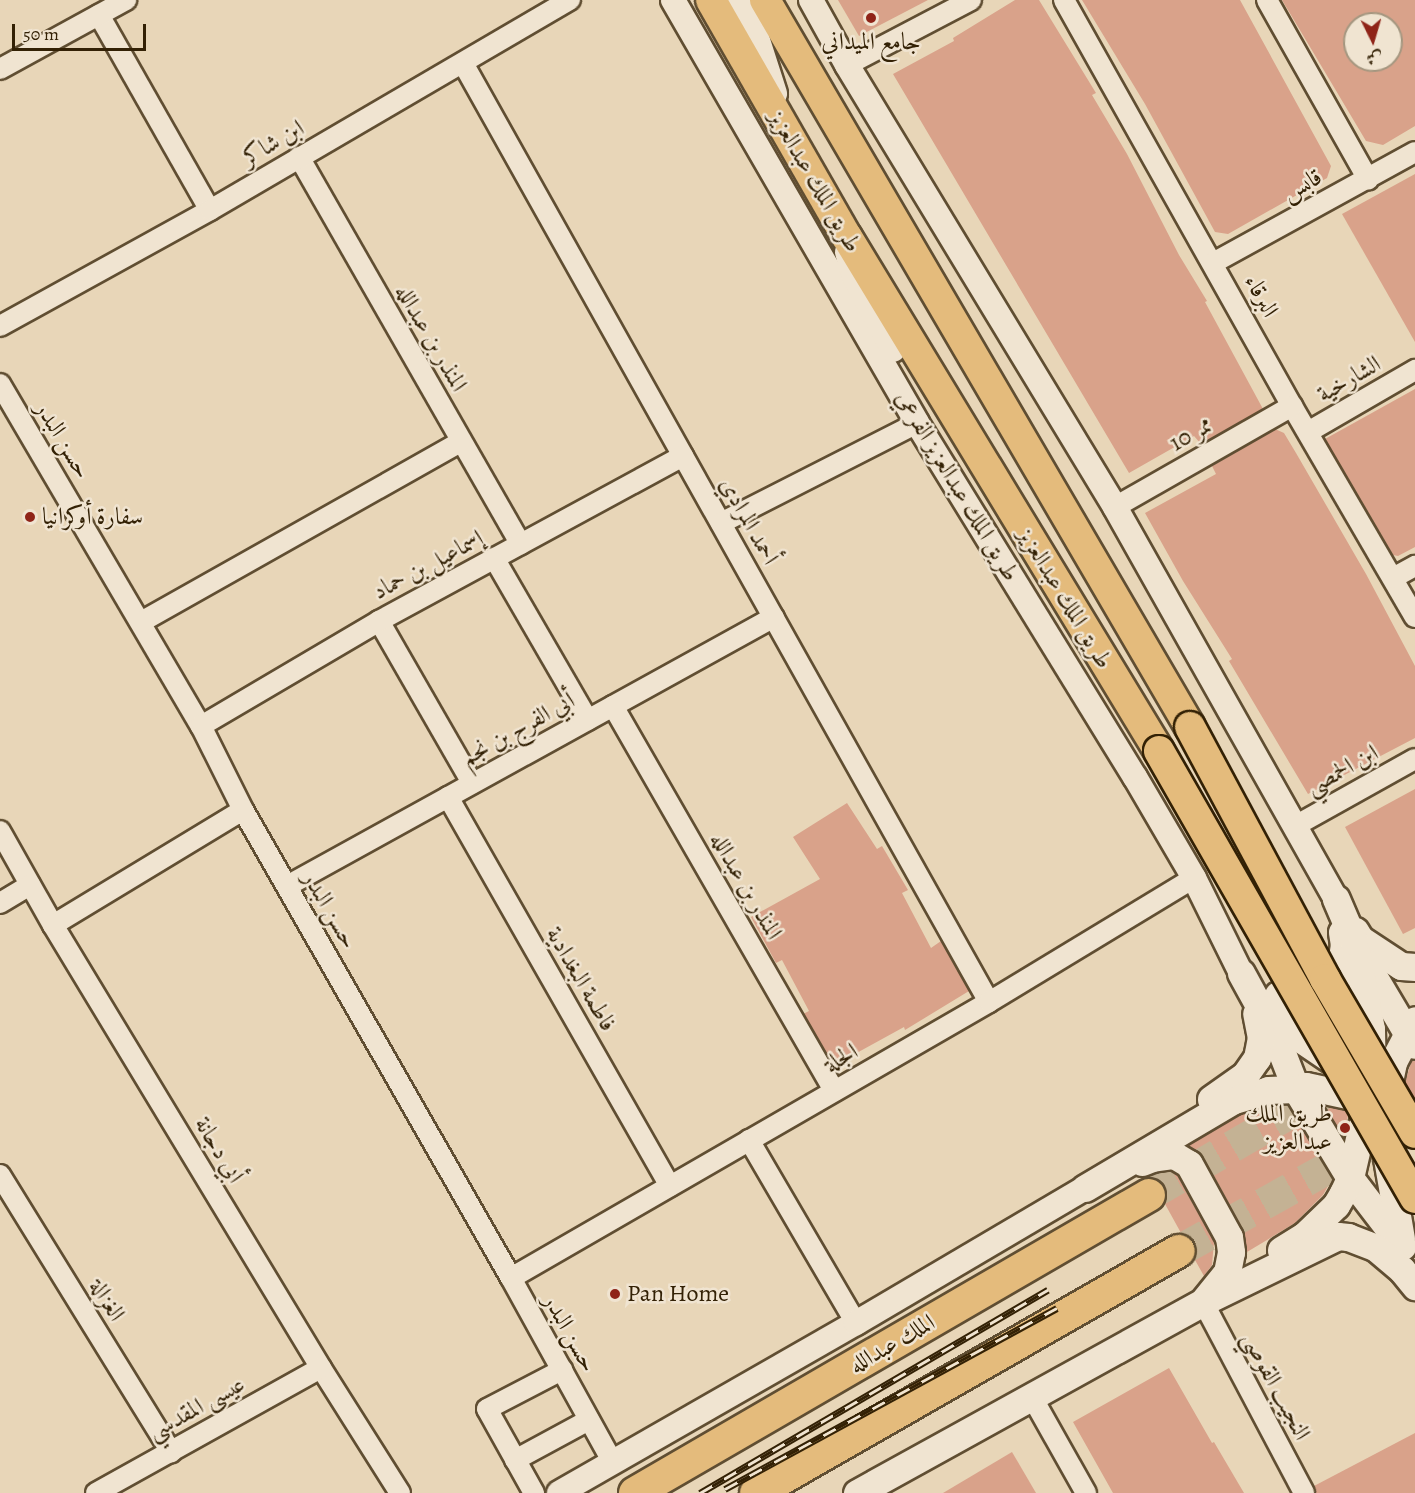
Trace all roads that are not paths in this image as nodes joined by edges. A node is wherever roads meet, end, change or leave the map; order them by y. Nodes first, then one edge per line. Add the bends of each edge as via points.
1 (570, 0) edge
2 (673, 0) edge
3 (711, 0) edge
4 (735, 0) edge
5 (765, 0) edge
6 (811, 0) edge
7 (971, 0) edge
8 (1064, 0) edge
9 (1267, 0) edge
10 (122, 1) edge
11 (99, 15) junction
12 (464, 65) junction
13 (847, 65) junction
14 (0, 69) edge
15 (784, 126) junction
16 (1415, 152) edge
17 (299, 157) junction
18 (1368, 178) junction
19 (210, 210) junction
20 (847, 237) junction
21 (1213, 263) junction
22 (0, 326) edge
23 (1415, 370) edge
24 (0, 384) edge
25 (1292, 406) junction
26 (917, 423) junction
27 (1308, 432) junction
28 (460, 442) junction
29 (683, 456) junction
30 (970, 507) junction
31 (1115, 507) junction
32 (721, 524) junction
33 (521, 544) junction
34 (494, 558) junction
35 (1415, 567) edge
36 (1393, 578) junction
37 (774, 617) junction
38 (1415, 617) edge
39 (378, 621) junction
40 (141, 622) junction
41 (613, 706) junction
42 (588, 720) junction
43 (201, 726) junction
44 (1415, 759) edge
45 (472, 783) junction
46 (448, 797) junction
47 (243, 810) junction
48 (1294, 826) junction
49 (0, 831) edge
50 (1194, 878) junction
51 (30, 885) junction
52 (286, 886) junction
53 (1336, 899) junction
54 (0, 903) edge
55 (53, 925) junction
56 (1354, 941) junction
57 (1415, 967) edge
58 (1240, 973) junction
59 (989, 1002) junction
60 (1412, 1033) edge
61 (1296, 1089) junction
62 (834, 1091) junction
63 (1378, 1094) junction
64 (1415, 1104) edge
65 (1415, 1124) edge
66 (1415, 1133) edge
67 (749, 1140) junction
68 (0, 1175) edge
69 (1350, 1178) junction
70 (670, 1186) junction
71 (1085, 1188) junction
72 (1149, 1195) tunnel mouth
73 (1415, 1198) edge
74 (1402, 1246) junction
75 (1179, 1251) tunnel mouth
76 (1415, 1276) edge
77 (511, 1278) junction
78 (1415, 1286) edge
79 (1203, 1302) junction
80 (856, 1323) junction
81 (321, 1368) junction
82 (562, 1370) junction
83 (1032, 1397) junction
84 (589, 1420) junction
85 (171, 1452) junction
86 (515, 1460) junction
87 (613, 1463) junction
88 (96, 1493) edge
89 (400, 1493) edge
90 (534, 1493) edge
91 (559, 1493) edge
92 (635, 1493) edge
93 (756, 1493) edge
94 (857, 1493) edge
95 (1086, 1493) edge
96 (1304, 1493) edge

1 - 12 street, ابن شاكر
2 - 26 street, طريق الملك عبدالعزيز الفرعي
3 - 15 main road, طريق الملك عبدالعزيز
4 - 15 main road via 755,37
5 - 66 main road, طريق الملك عبدالعزيز, bridge via 1190,727 1324,979
6 - 13 street
7 - 13 street
8 - 21 street, البرقاء
9 - 18 street
10 - 11 street
11 - 14 street
11 - 19 street
12 - 17 street, ابن شاكر
12 - 29 street, أحمد المرادي
13 - 31 street
15 - 20 main road, طريق الملك عبدالعزيز
16 - 18 street, قابس
17 - 19 street, ابن شاكر
17 - 28 street, المنذر بن عبدالله
18 - 21 street, قابس
19 - 22 street, ابن شاكر
20 - 30 street via 853,274 957,460
20 - 73 main road, طريق الملك عبدالعزيز, bridge via 1159,751
21 - 25 street, البرقاء
23 - 27 street, الشارخية
24 - 40 street, حسن البدر
25 - 27 street, البرقاء
25 - 31 street, ممر 10
26 - 30 street, طريق الملك عبدالعزيز الفرعي
26 - 32 street
27 - 36 street, البرقاء
28 - 33 street, المنذر بن عبدالله
28 - 40 street
29 - 32 street, أحمد المرادي
29 - 33 street, إسماعيل بن حماد
30 - 50 street, طريق الملك عبدالعزيز الفرعي
31 - 48 street
32 - 37 street, أحمد المرادي
33 - 34 street, إسماعيل بن حماد
34 - 39 street, إسماعيل بن حماد
34 - 42 street
35 - 36 street
36 - 38 street, البرقاء
37 - 41 street, أبي الفرج بن نجم
37 - 59 street, أحمد المرادي
39 - 43 street, إسماعيل بن حماد
39 - 45 street
40 - 43 street, حسن البدر
41 - 42 street, أبي الفرج بن نجم
41 - 62 street, المنذر بن عبدالله
42 - 45 street, أبي الفرج بن نجم
43 - 47 street, حسن البدر
44 - 48 street, ابن الحمصي
45 - 46 street, أبي الفرج بن نجم
46 - 52 street, أبي الفرج بن نجم
46 - 70 street, فاطمة البغدادية
47 - 52 street, حسن البدر
47 - 55 street
48 - 53 street
49 - 51 street, أبي دجانة
50 - 58 street, طريق الملك عبدالعزيز الفرعي
50 - 59 street, الجلة
51 - 54 street
51 - 55 street, أبي دجانة
52 - 77 street, حسن البدر
53 - 56 main road
53 - 57 main road via 1360,939 1401,966
53 - 58 main road via 1344,945 1339,976 1316,992 1281,996
55 - 81 street, أبي دجانة
56 - 60 main road
56 - 63 main road via 1371,1029
58 - 61 main road via 1275,1035
58 - 63 main road via 1277,1019
58 - 71 main road via 1260,1023 1261,1038 1257,1058 1245,1075
59 - 62 street, الجلة
60 - 63 main road
61 - 63 main road via 1306,1086
61 - 69 main road
61 - 71 main road via 1268,1090 1234,1100
62 - 67 street, الجلة
63 - 64 main road
63 - 65 main road
63 - 69 main road
63 - 74 main road
67 - 70 street, الجلة
67 - 80 street
68 - 85 street, الغزالة
69 - 74 main road
69 - 79 main road via 1336,1205 1305,1235
70 - 77 street, الجلة
71 - 79 main road via 1152,1158 1174,1155 1189,1164 1229,1236 1231,1252 1227,1272
71 - 80 street
72 - 92 highway, الملك عبدالله
74 - 76 main road
75 - 93 highway
77 - 82 street, حسن البدر
78 - 79 main road via 1376,1248 1338,1236
79 - 83 main road
79 - 96 street, النجيب القوصي
80 - 87 street
81 - 85 street, عيسى المقدسي
81 - 89 street, أبي دجانة
82 - 84 street, حسن البدر
82 - 86 street via 487,1409
83 - 94 main road
83 - 95 street
84 - 86 street
84 - 87 street, حسن البدر
85 - 88 street, عيسى المقدسي
86 - 90 street
87 - 91 street

